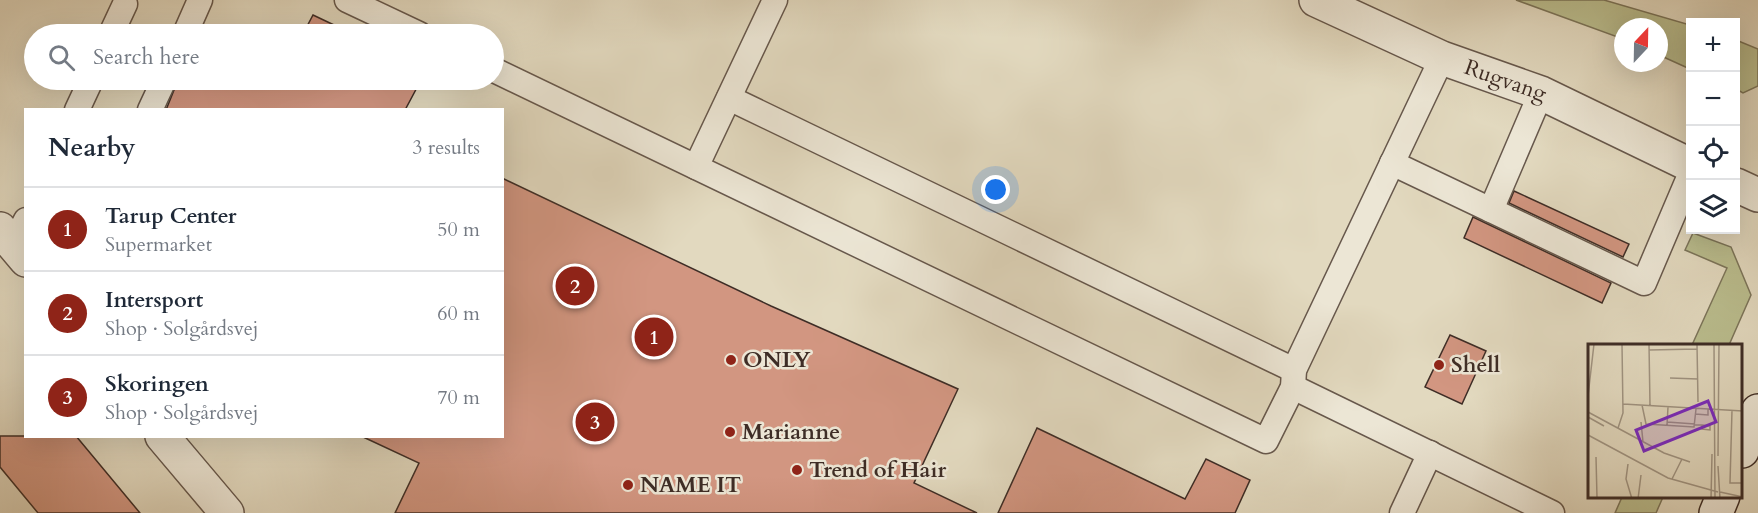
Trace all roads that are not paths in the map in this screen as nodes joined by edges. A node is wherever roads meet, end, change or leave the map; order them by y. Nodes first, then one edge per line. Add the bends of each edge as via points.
1 (200, 0) edge
2 (347, 0) edge
3 (775, 0) edge
4 (1316, 0) edge
5 (125, 4) dead end
6 (116, 24) edge
7 (189, 24) edge
8 (398, 24) edge
9 (1442, 58) junction
10 (504, 75) edge
11 (86, 90) edge
12 (159, 90) edge
13 (1541, 93) junction
14 (729, 98) junction
15 (78, 108) edge
16 (151, 108) edge
17 (1686, 163) edge
18 (1392, 164) junction
19 (696, 167) junction
20 (1688, 180) edge
21 (1740, 187) edge
22 (1758, 195) edge
23 (1491, 210) junction
24 (1293, 378) junction
25 (1758, 411) edge
26 (164, 438) edge
27 (1743, 448) edge
28 (1430, 453) junction
29 (1722, 498) edge
30 (228, 513) edge
31 (1402, 513) edge
32 (1552, 513) edge
33 (1716, 513) edge

1 - 7 lane
2 - 8 lane
3 - 14 lane
4 - 9 street, Rugvang
5 - 6 lane
9 - 13 street, Rugvang
9 - 18 lane
10 - 19 lane
11 - 15 lane
12 - 16 lane
13 - 17 street, Rugvang
13 - 23 lane
14 - 19 lane
14 - 24 lane
18 - 23 lane
18 - 24 lane
19 - 24 lane via 1266,441
20 - 23 lane via 1644,283
21 - 22 street
24 - 28 lane
25 - 27 street
26 - 30 street
28 - 31 lane
28 - 32 lane
29 - 33 street

